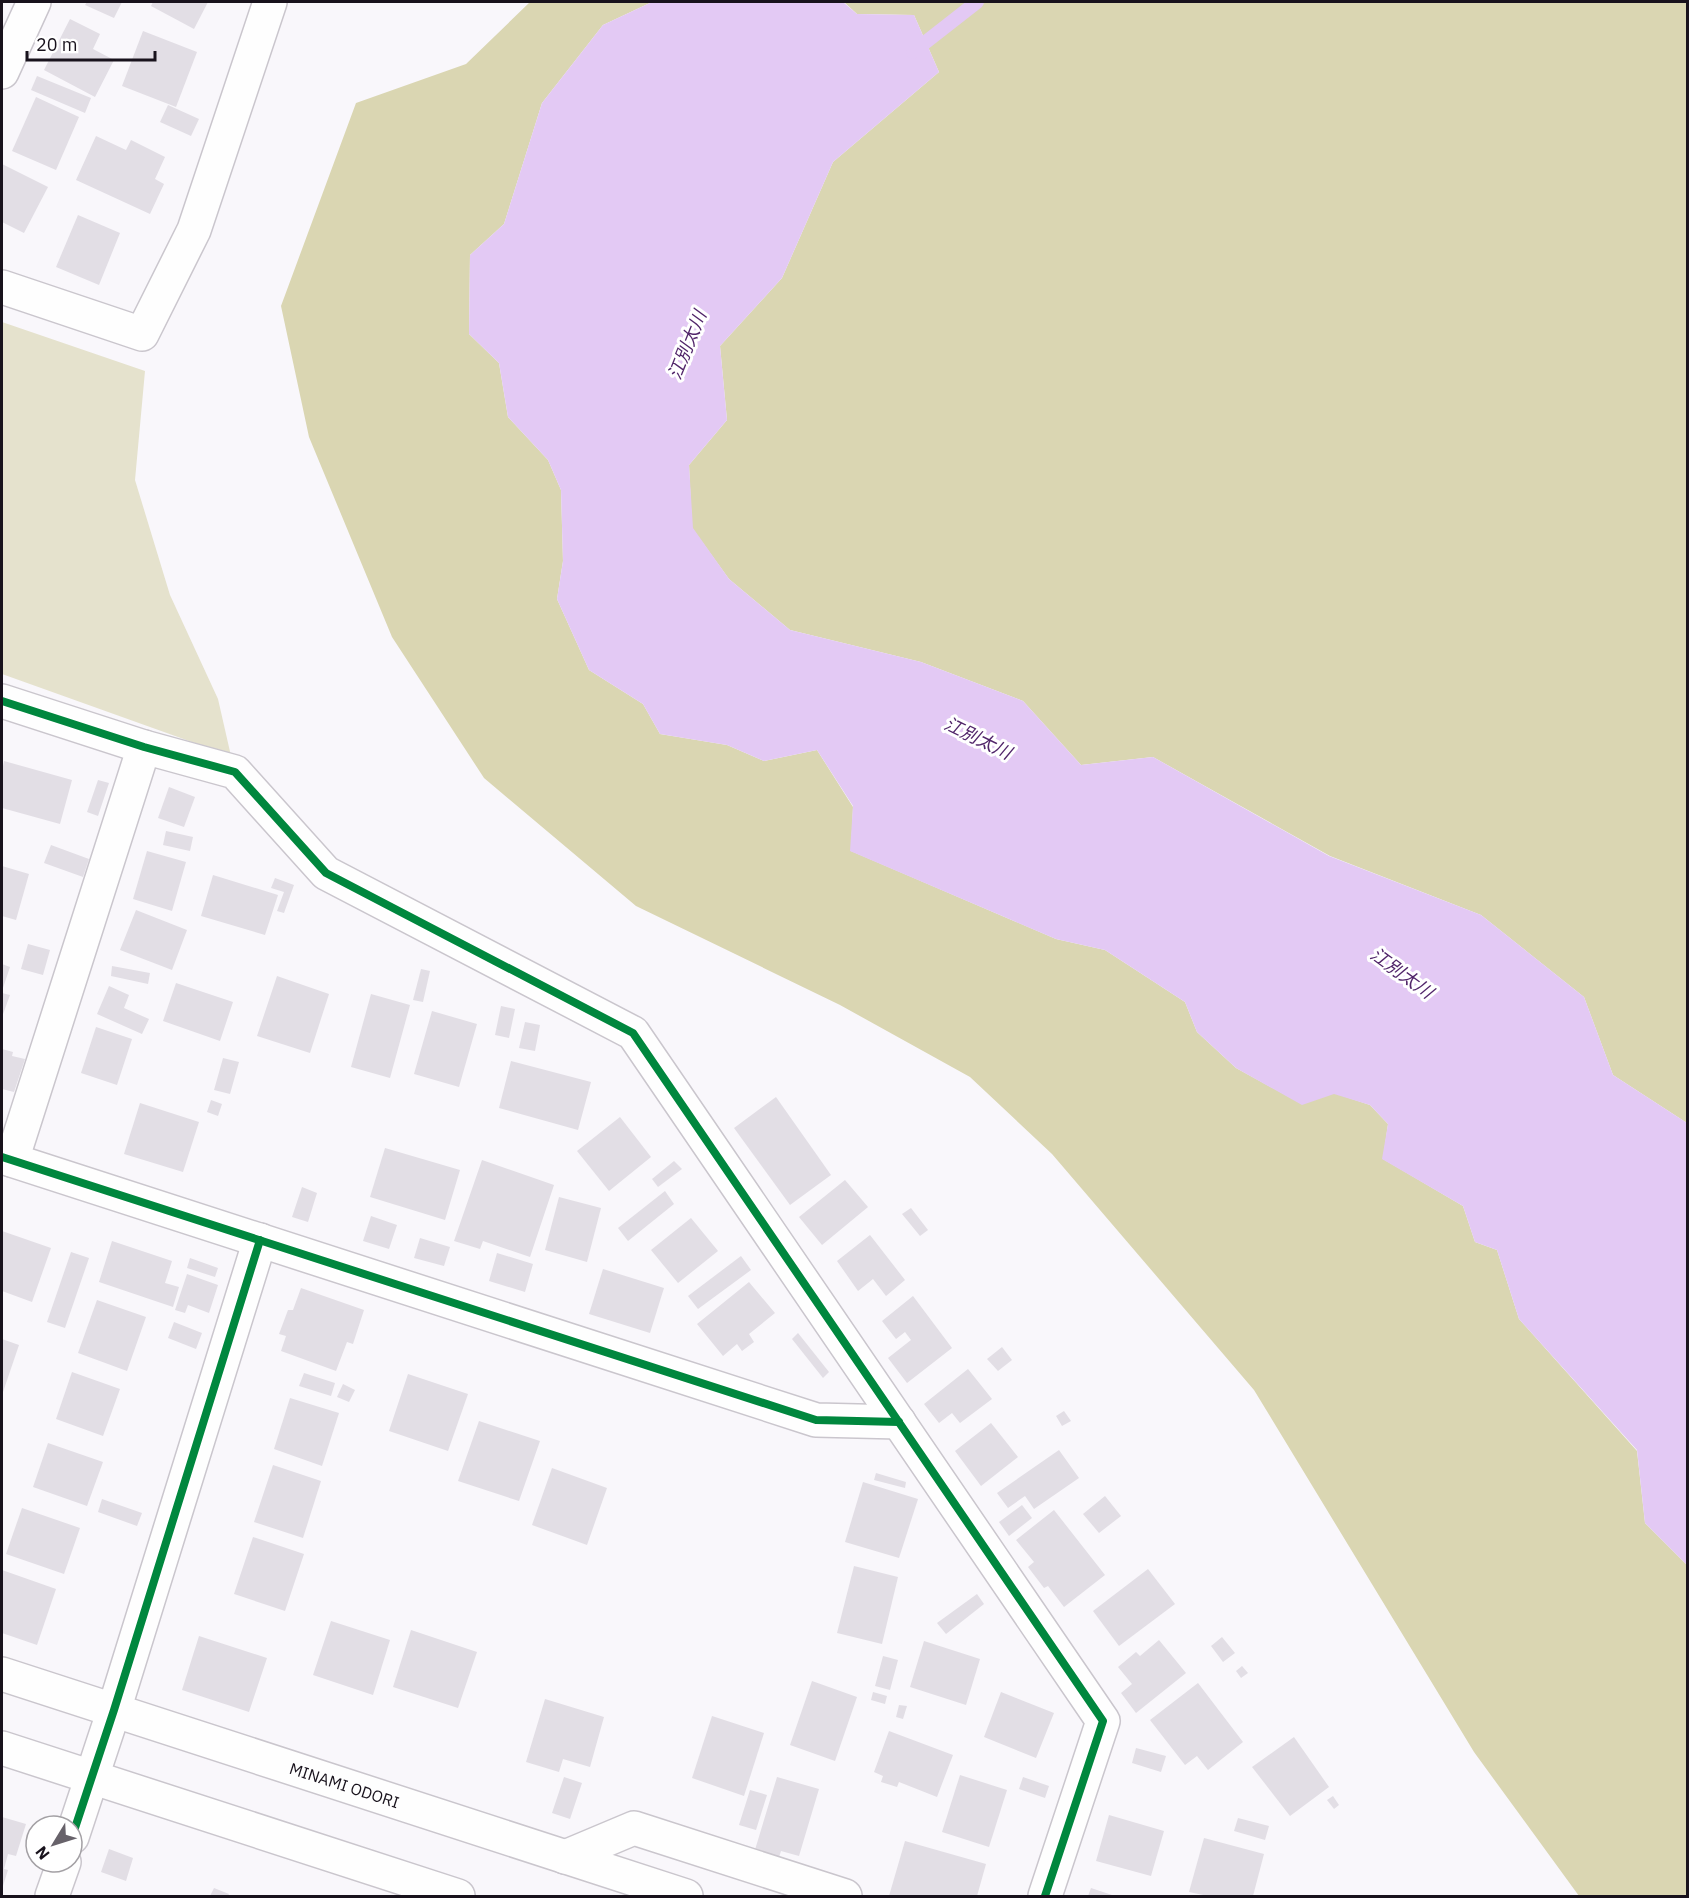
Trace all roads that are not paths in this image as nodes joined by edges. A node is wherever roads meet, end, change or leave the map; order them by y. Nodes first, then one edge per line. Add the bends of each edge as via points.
1 (34, 2) edge
2 (270, 2) edge
3 (2, 72) edge
4 (2, 286) edge
5 (2, 701) edge
6 (144, 747) junction
7 (7, 1159) edge
8 (260, 1240) junction
9 (899, 1422) junction
10 (2, 1674) edge
11 (114, 1710) junction
12 (2, 1748) edge
13 (92, 1776) junction
14 (80, 1814) edge
15 (565, 1857) junction
16 (60, 1874) edge
17 (52, 1896) edge
18 (458, 1896) edge
19 (686, 1896) edge
20 (845, 1896) edge
21 (1045, 1896) edge

1 - 3 street
2 - 4 street via 194,230 142,334
5 - 6 street
6 - 7 street
6 - 9 street via 235,772 326,873 633,1033
7 - 8 street
8 - 9 street via 816,1420
8 - 11 street
9 - 21 street via 1103,1721
10 - 11 street, MINAMI ODORI
11 - 13 street
11 - 15 street, MINAMI ODORI
12 - 13 street
13 - 14 street
13 - 18 street
15 - 19 street, MINAMI ODORI
15 - 20 street via 634,1828
16 - 17 street

